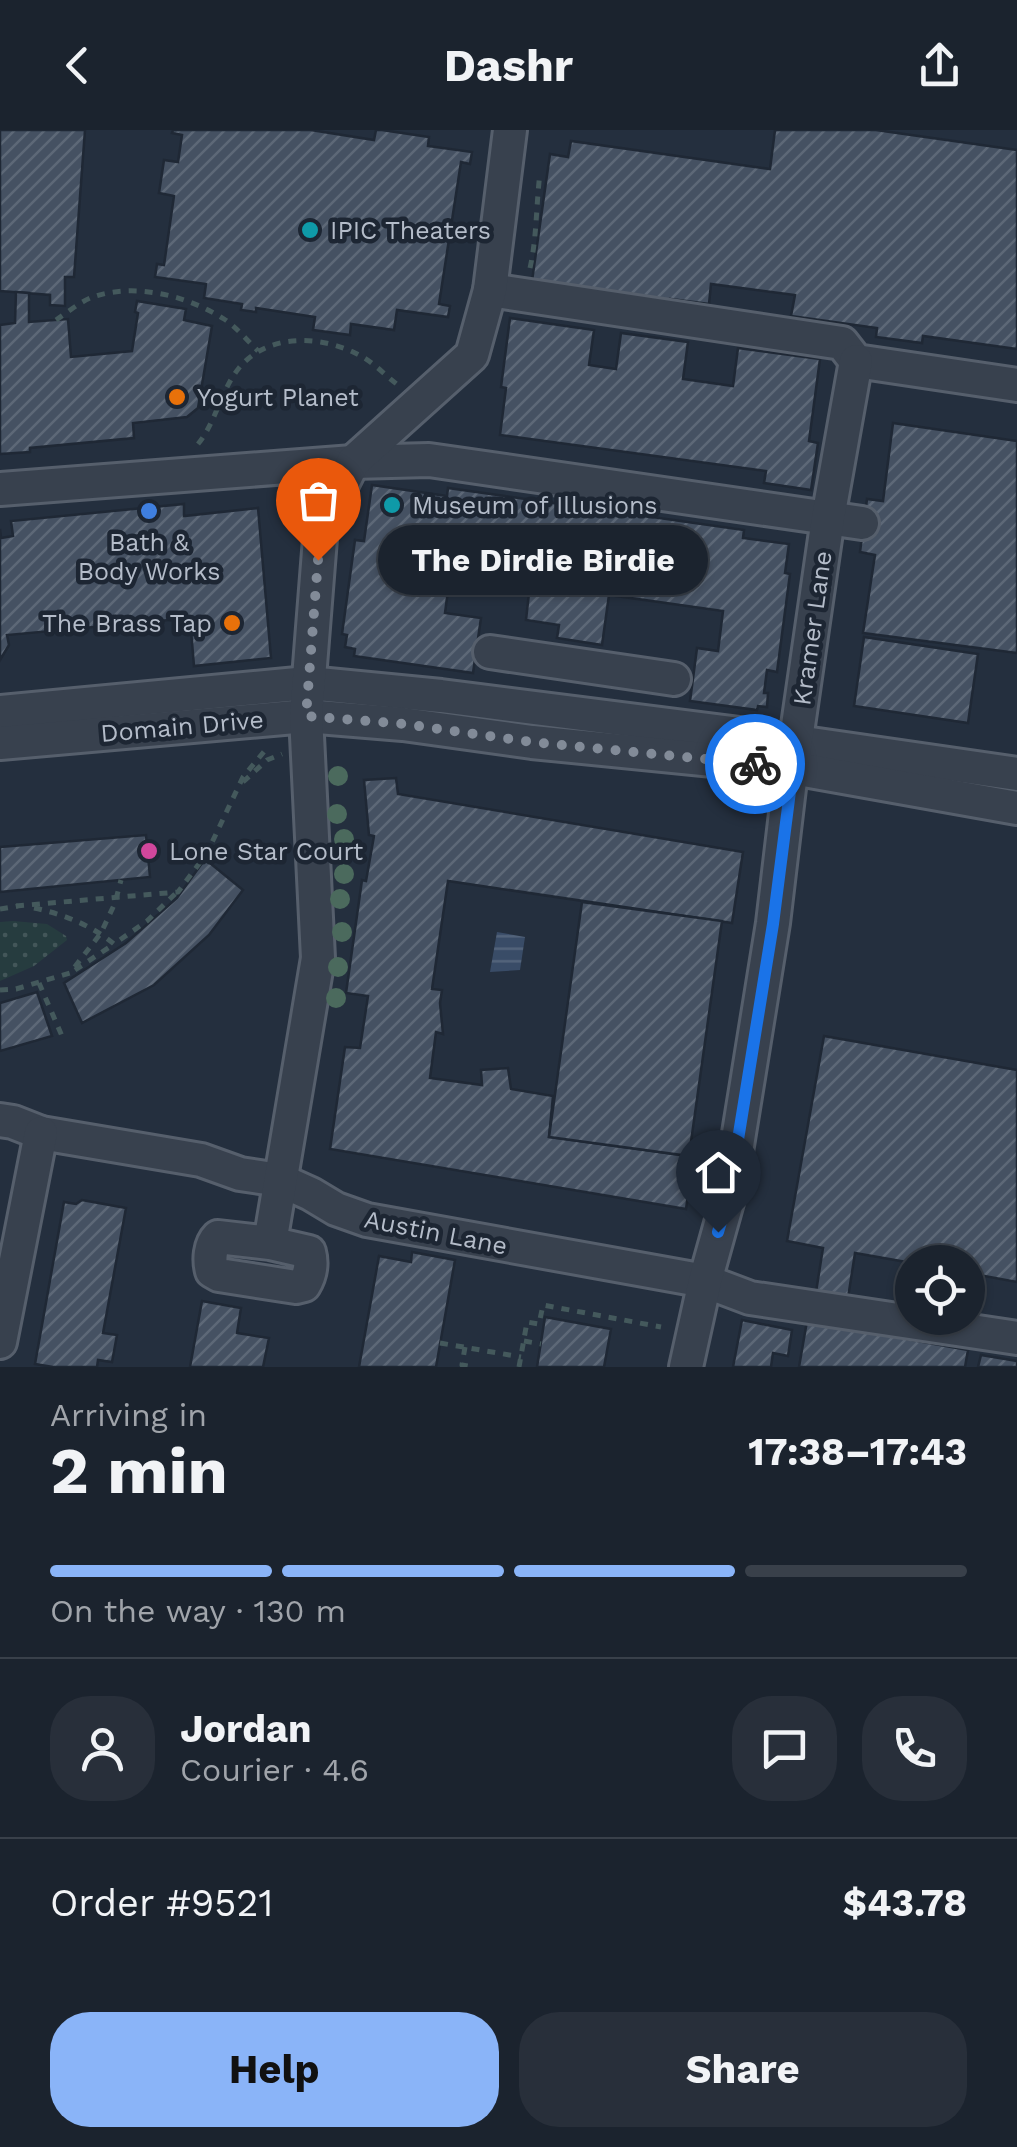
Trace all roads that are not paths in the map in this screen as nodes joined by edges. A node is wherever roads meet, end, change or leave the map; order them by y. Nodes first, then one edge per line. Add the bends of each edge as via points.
1 (510, 130) edge
2 (490, 290) junction
3 (856, 361) junction
4 (1017, 385) edge
5 (353, 462) junction
6 (0, 490) edge
7 (828, 518) junction
8 (862, 523) dead end
9 (490, 652) dead end
10 (564, 662) junction
11 (674, 680) dead end
12 (308, 682) junction
13 (0, 712) edge
14 (559, 712) junction
15 (306, 716) junction
16 (0, 743) edge
17 (794, 755) junction
18 (1017, 774) edge
19 (1017, 808) edge
20 (0, 1120) edge
21 (41, 1133) junction
22 (280, 1180) junction
23 (270, 1243) dead end
24 (705, 1281) junction
25 (1017, 1338) edge
26 (0, 1342) edge
27 (686, 1367) edge

1 - 2 street
2 - 3 street via 842,342
2 - 5 street via 472,355
3 - 4 street
3 - 7 street, Kramer Lane
5 - 6 street
5 - 7 street via 430,460
5 - 12 street via 321,526
7 - 8 street
7 - 17 street, Kramer Lane
9 - 10 street
10 - 11 street
10 - 14 street
12 - 13 street, Domain Drive
12 - 14 street, Domain Drive
12 - 15 street
14 - 17 street, Domain Drive
15 - 16 street, Domain Drive
15 - 17 street, Domain Drive via 532,742
15 - 22 street via 318,958
17 - 18 street, Domain Drive
17 - 19 street, Domain Drive
17 - 24 street, Kramer Lane via 729,1195
20 - 21 street, Austin Lane
21 - 22 street, Austin Lane
21 - 26 street
22 - 23 street
22 - 24 street, Austin Lane via 368,1220
24 - 25 street, Austin Lane via 750,1298
24 - 27 street, Kramer Lane

